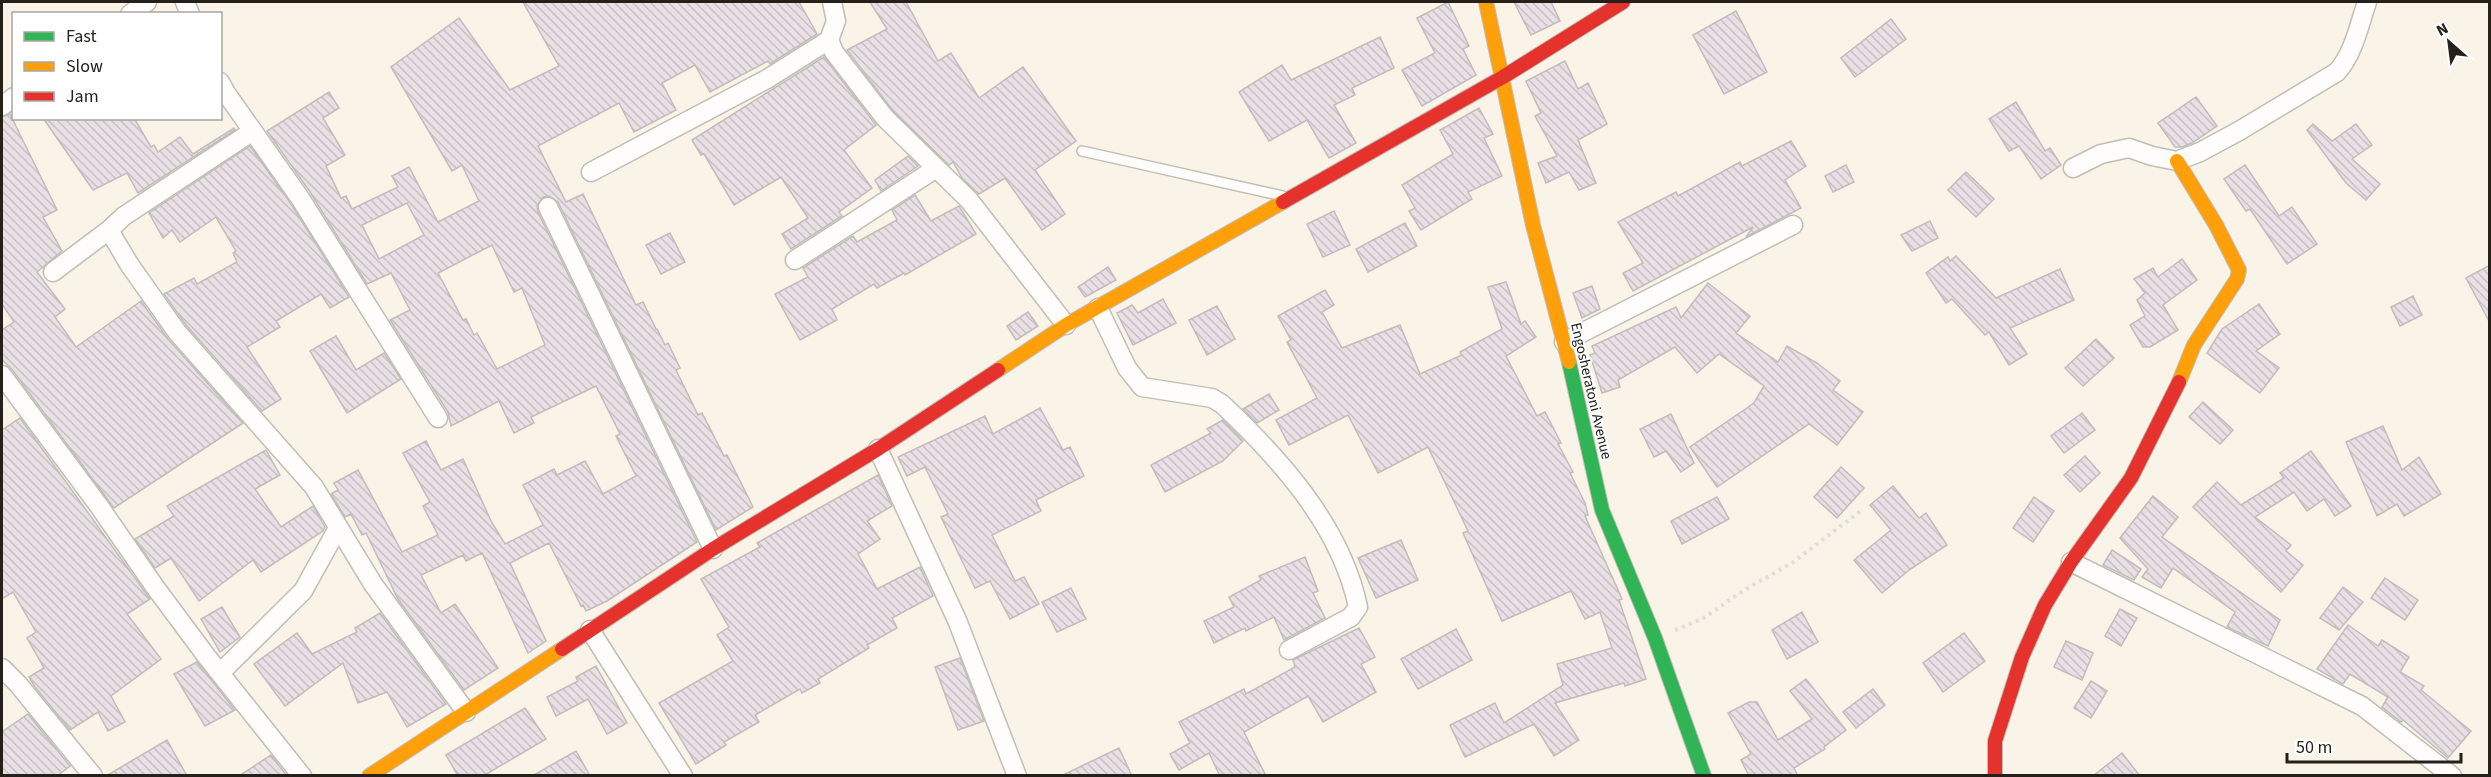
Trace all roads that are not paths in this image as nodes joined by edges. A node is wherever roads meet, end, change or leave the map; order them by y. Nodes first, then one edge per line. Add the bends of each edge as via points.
1 (147, 2) edge
2 (832, 2) edge
3 (1486, 2) edge
4 (1623, 2) edge
5 (2367, 2) edge
6 (133, 12) edge
7 (829, 40) junction
8 (1503, 77) junction
9 (222, 86) edge
10 (253, 131) junction
11 (1083, 151) dead end
12 (2177, 161) junction
13 (2073, 168) dead end
14 (935, 169) junction
15 (591, 172) dead end
16 (1291, 198) junction
17 (548, 207) dead end
18 (1793, 225) dead end
19 (109, 230) junction
20 (795, 260) dead end
21 (53, 272) dead end
22 (1098, 308) junction
23 (1066, 325) junction
24 (1564, 342) junction
25 (2, 375) edge
26 (438, 418) dead end
27 (878, 449) junction
28 (338, 528) junction
29 (713, 549) junction
30 (2071, 562) junction
31 (590, 630) junction
32 (1289, 650) dead end
33 (2, 668) edge
34 (220, 673) junction
35 (466, 712) junction
36 (93, 776) edge
37 (302, 776) edge
38 (369, 776) edge
39 (683, 776) edge
40 (1017, 776) edge
41 (1704, 776) edge
42 (1995, 776) edge
43 (2452, 776) edge

1 - 6 street
2 - 7 street via 836,21
3 - 8 street, Engosheratoni Avenue
4 - 8 street
5 - 12 street via 2350,51 2337,72 2239,131
7 - 14 street via 885,118
7 - 15 street via 767,79
8 - 16 street
8 - 24 street, Engosheratoni Avenue via 1533,225
9 - 10 street
10 - 19 street via 124,216
10 - 26 street via 300,198
11 - 16 lane
12 - 13 street via 2128,148 2101,154
12 - 30 street via 2239,270 2194,345 2173,397 2131,478
14 - 20 street
14 - 23 street via 969,200
16 - 22 street
17 - 29 street
18 - 24 street
19 - 21 street
19 - 28 street via 177,332 314,487
22 - 23 street
22 - 32 street via 1127,368 1142,387 1212,398 1222,404 1285,469 1314,508 1343,561 1358,607 1351,617
23 - 27 street
24 - 41 street, Engosheratoni Avenue via 1602,510 1655,638
25 - 34 street
27 - 29 street
27 - 40 street via 957,620
28 - 34 street via 303,591
28 - 35 street via 373,584
29 - 31 street
30 - 42 street via 2045,605 2022,657 1995,741
30 - 43 street via 2362,706
31 - 35 street
31 - 39 street
33 - 36 street
34 - 37 street
35 - 38 street

